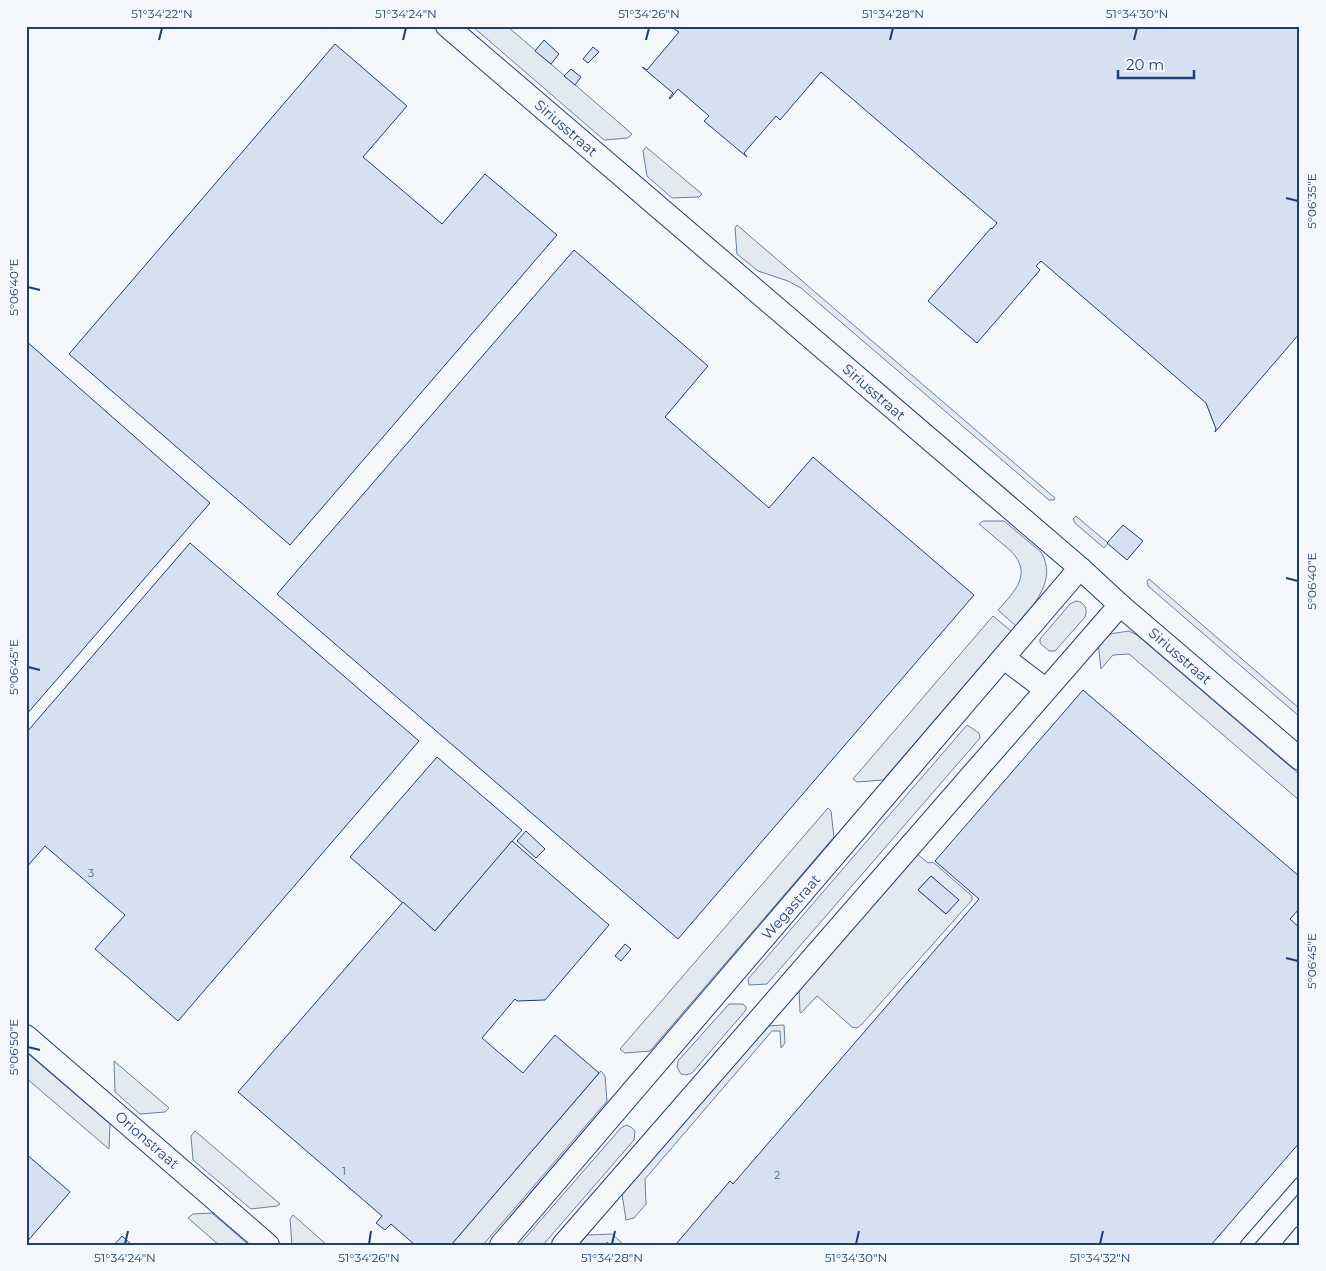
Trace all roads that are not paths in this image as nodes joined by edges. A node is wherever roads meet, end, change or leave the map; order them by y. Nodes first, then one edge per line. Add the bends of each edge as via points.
1 (447, 26) edge
2 (1080, 568) junction
3 (1120, 605) junction
4 (1004, 658) junction
5 (1046, 689) junction
6 (1300, 759) edge
7 (26, 1036) edge
8 (1300, 1183) edge
9 (1300, 1232) edge
10 (268, 1245) edge
11 (501, 1245) edge
12 (563, 1245) edge
13 (1246, 1245) edge
14 (1289, 1245) edge

1 - 2 street, Siriusstraat
2 - 3 street, Siriusstraat
2 - 4 street, Wegastraat
3 - 5 street
3 - 6 street, Siriusstraat
4 - 5 street
4 - 11 street, Wegastraat
5 - 12 street
7 - 10 street, Orionstraat
8 - 13 lane
9 - 14 lane

